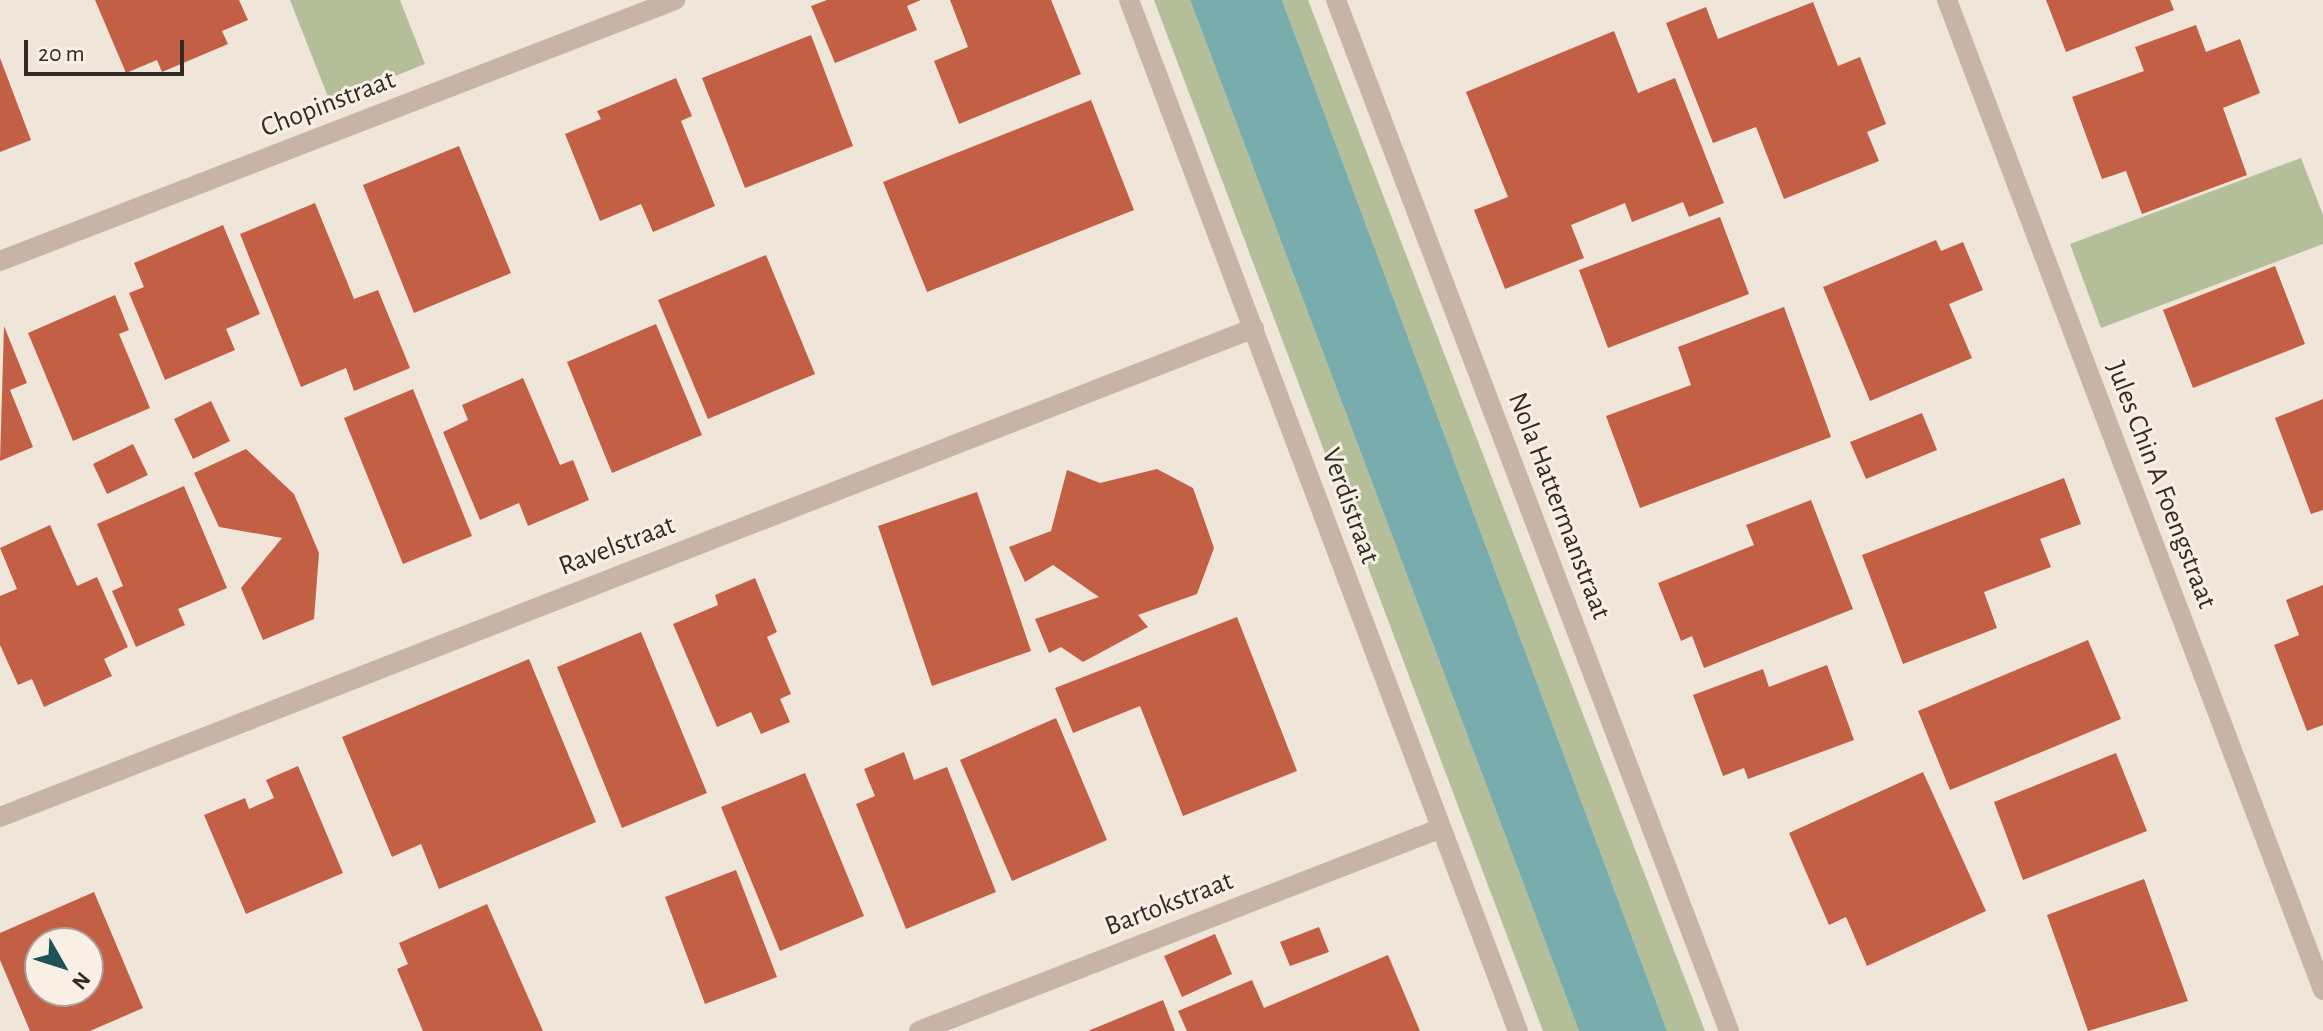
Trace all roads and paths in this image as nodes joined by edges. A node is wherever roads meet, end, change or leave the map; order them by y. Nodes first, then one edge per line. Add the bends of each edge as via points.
1 (675, 0) edge
2 (1129, 0) edge
3 (1336, 0) edge
4 (1947, 0) edge
5 (0, 261) edge
6 (1254, 328) junction
7 (0, 817) edge
8 (1439, 829) junction
9 (2323, 990) edge
10 (919, 1031) edge
11 (1518, 1031) edge
12 (1729, 1031) edge

1 - 5 street, Chopinstraat
2 - 6 street, Verdistraat
3 - 12 street, Nola Hattermanstraat
4 - 9 street, Jules Chin A Foengstraat
6 - 7 street, Ravelstraat
6 - 8 street, Verdistraat
8 - 10 street, Bartokstraat
8 - 11 street, Verdistraat

